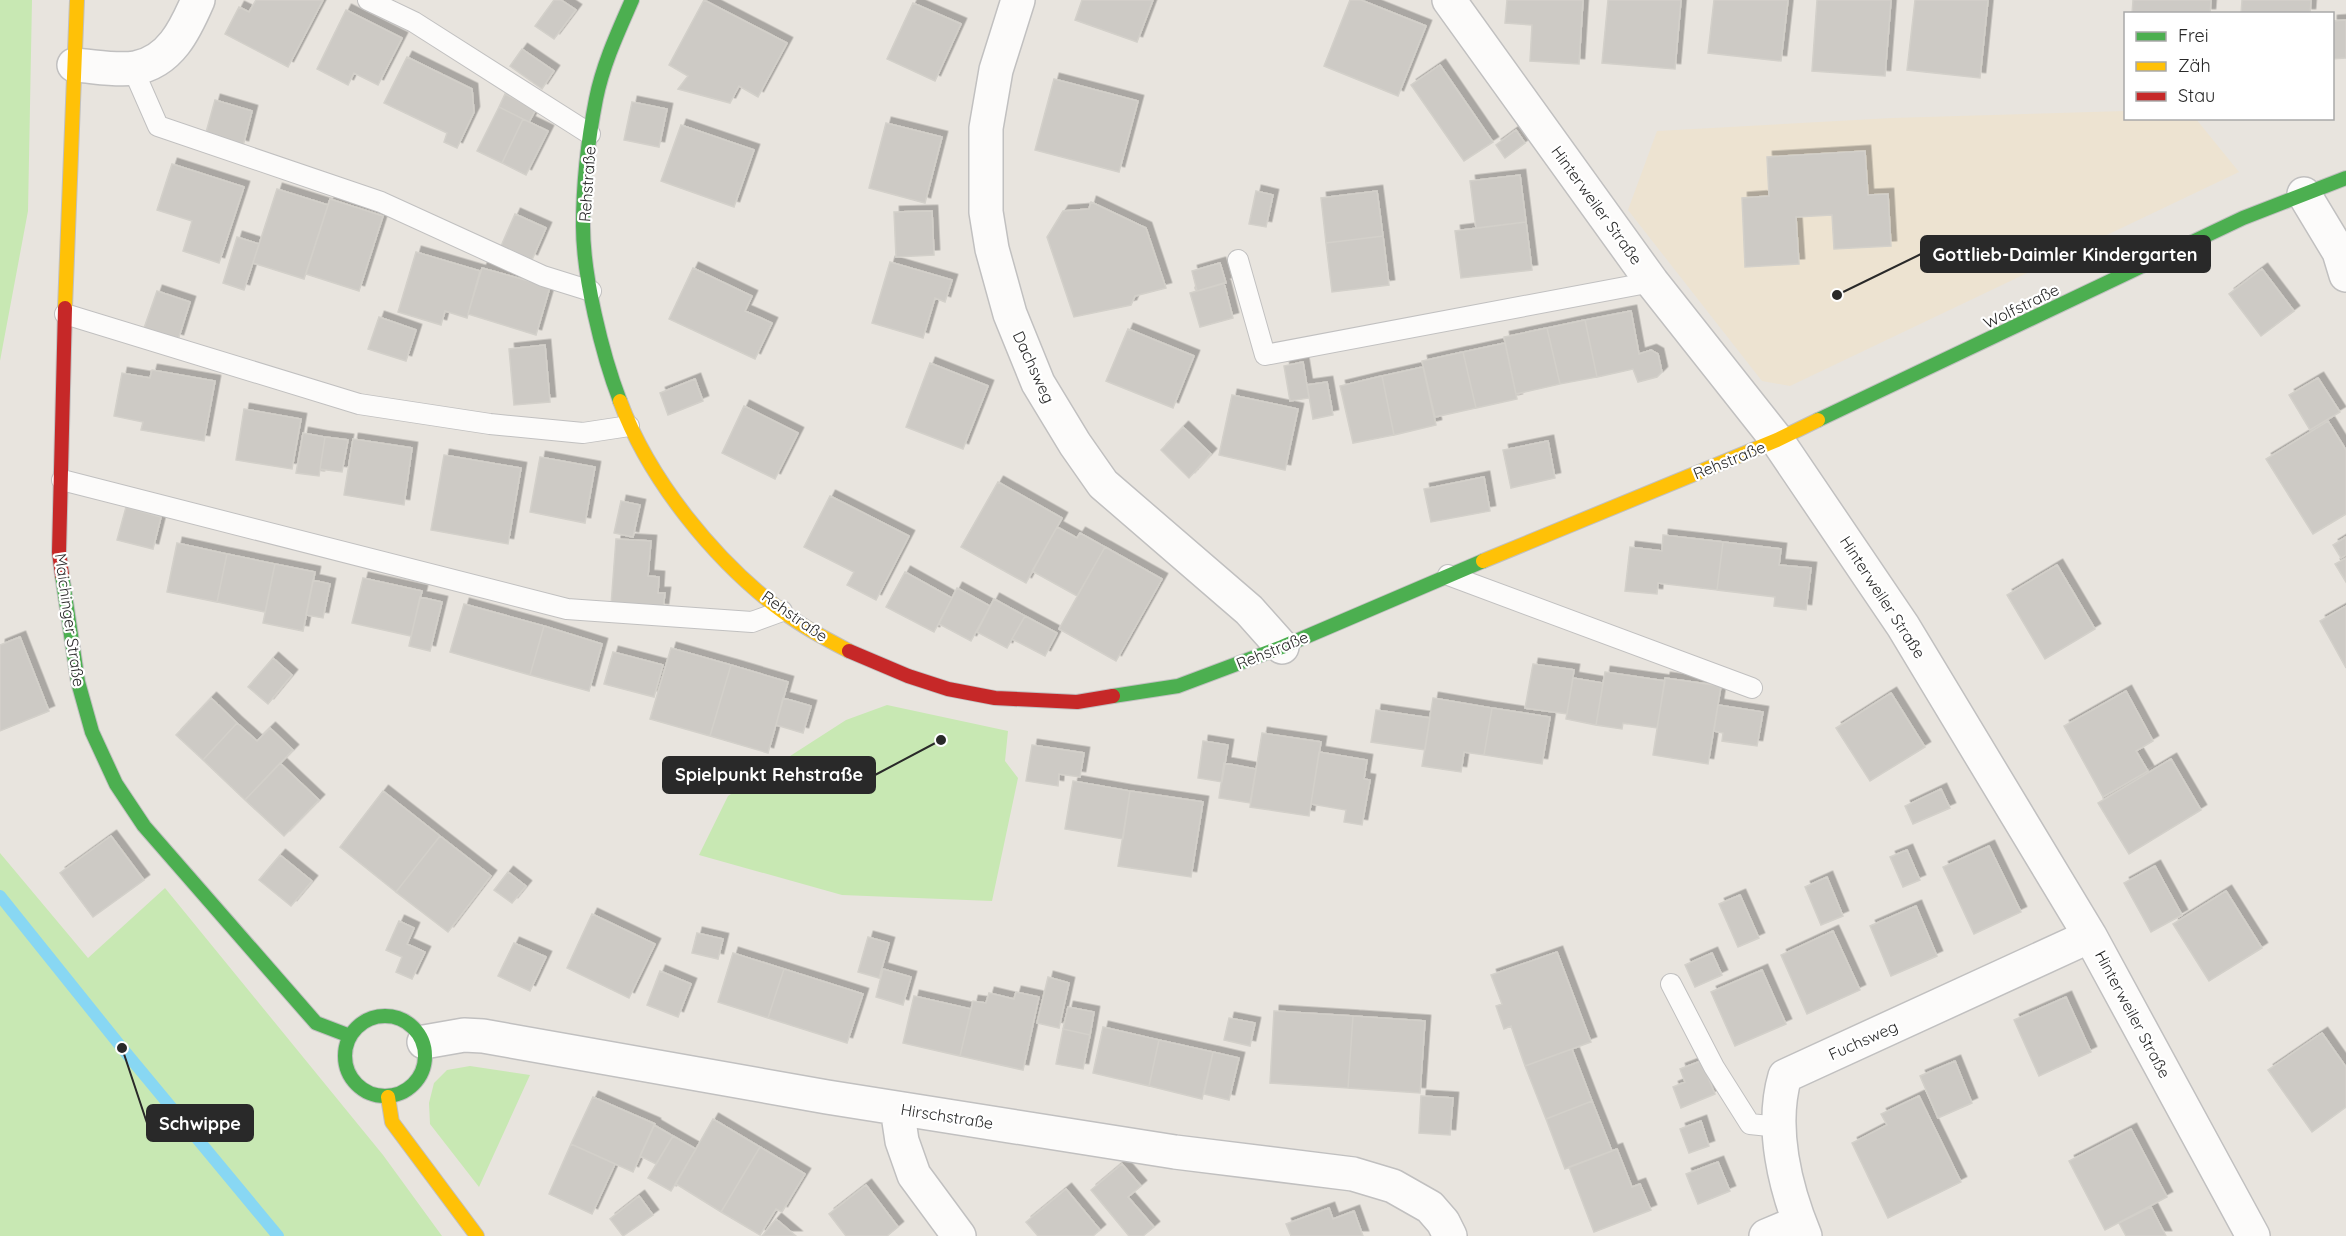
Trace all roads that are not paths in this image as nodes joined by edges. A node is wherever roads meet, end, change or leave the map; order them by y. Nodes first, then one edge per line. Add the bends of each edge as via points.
1 (77, 0) edge
2 (198, 0) edge
3 (369, 0) edge
4 (632, 0) edge
5 (1018, 0) edge
6 (1449, 0) edge
7 (74, 65) junction
8 (133, 69) junction
9 (590, 134) junction
10 (2346, 178) edge
11 (2304, 194) junction
12 (1238, 260) dead end
13 (2346, 275) edge
14 (1652, 282) junction
15 (591, 291) junction
16 (65, 314) junction
17 (629, 426) junction
18 (1777, 440) junction
19 (63, 480) junction
20 (1448, 575) junction
21 (782, 611) junction
22 (1281, 647) junction
23 (1752, 688) dead end
24 (2090, 936) junction
25 (1671, 984) dead end
26 (350, 1036) junction
27 (424, 1042) junction
28 (388, 1097) junction
29 (897, 1108) junction
30 (1779, 1127) junction
31 (1802, 1229) edge
32 (477, 1236) edge
33 (959, 1236) edge
34 (1450, 1236) edge
35 (1766, 1236) edge
36 (2253, 1236) edge

1 - 7 street, Maichinger Straße
2 - 8 street via 171,50 151,64
3 - 9 lane via 414,22
4 - 9 street, Rehstraße via 608,56
5 - 22 street, Dachsweg via 996,70 986,128 986,212 1010,314 1038,383 1103,483 1249,610
6 - 14 street, Hinterweiler Straße
7 - 8 street
7 - 16 street, Maichinger Straße
8 - 15 lane via 158,126 381,202 543,276
9 - 15 street, Rehstraße via 584,229
10 - 11 street, Wolfstraße
11 - 13 street via 2339,252
11 - 18 street, Wolfstraße via 2244,218
12 - 14 lane via 1265,355
14 - 18 street, Hinterweiler Straße
15 - 17 street, Rehstraße via 612,380
16 - 17 lane via 359,404 490,424 583,433
16 - 19 street, Maichinger Straße
17 - 21 street, Rehstraße via 702,536
18 - 20 street, Rehstraße
18 - 24 street, Hinterweiler Straße via 1903,626
19 - 21 lane via 567,609 752,622
19 - 26 street, Maichinger Straße via 59,552 78,682 92,732 116,784 144,826 316,1023
20 - 22 street, Rehstraße
20 - 23 lane
21 - 22 street, Rehstraße via 859,656 948,689 995,698 1077,702 1178,687
24 - 30 street, Fuchsweg via 1785,1076 1779,1096
24 - 36 street, Hinterweiler Straße
25 - 30 lane via 1714,1067 1750,1124
26 - 27 street via 369,1018 389,1016 407,1022
26 - 28 street via 345,1049 350,1078 360,1089
27 - 28 street via 423,1071 415,1084
27 - 29 street, Hirschstraße via 483,1036
28 - 32 street via 392,1122
29 - 33 street via 902,1141 914,1175
29 - 34 street, Hirschstraße via 1164,1150 1353,1174 1393,1186 1430,1207
30 - 31 street, Fuchsweg via 1786,1177
31 - 35 street

